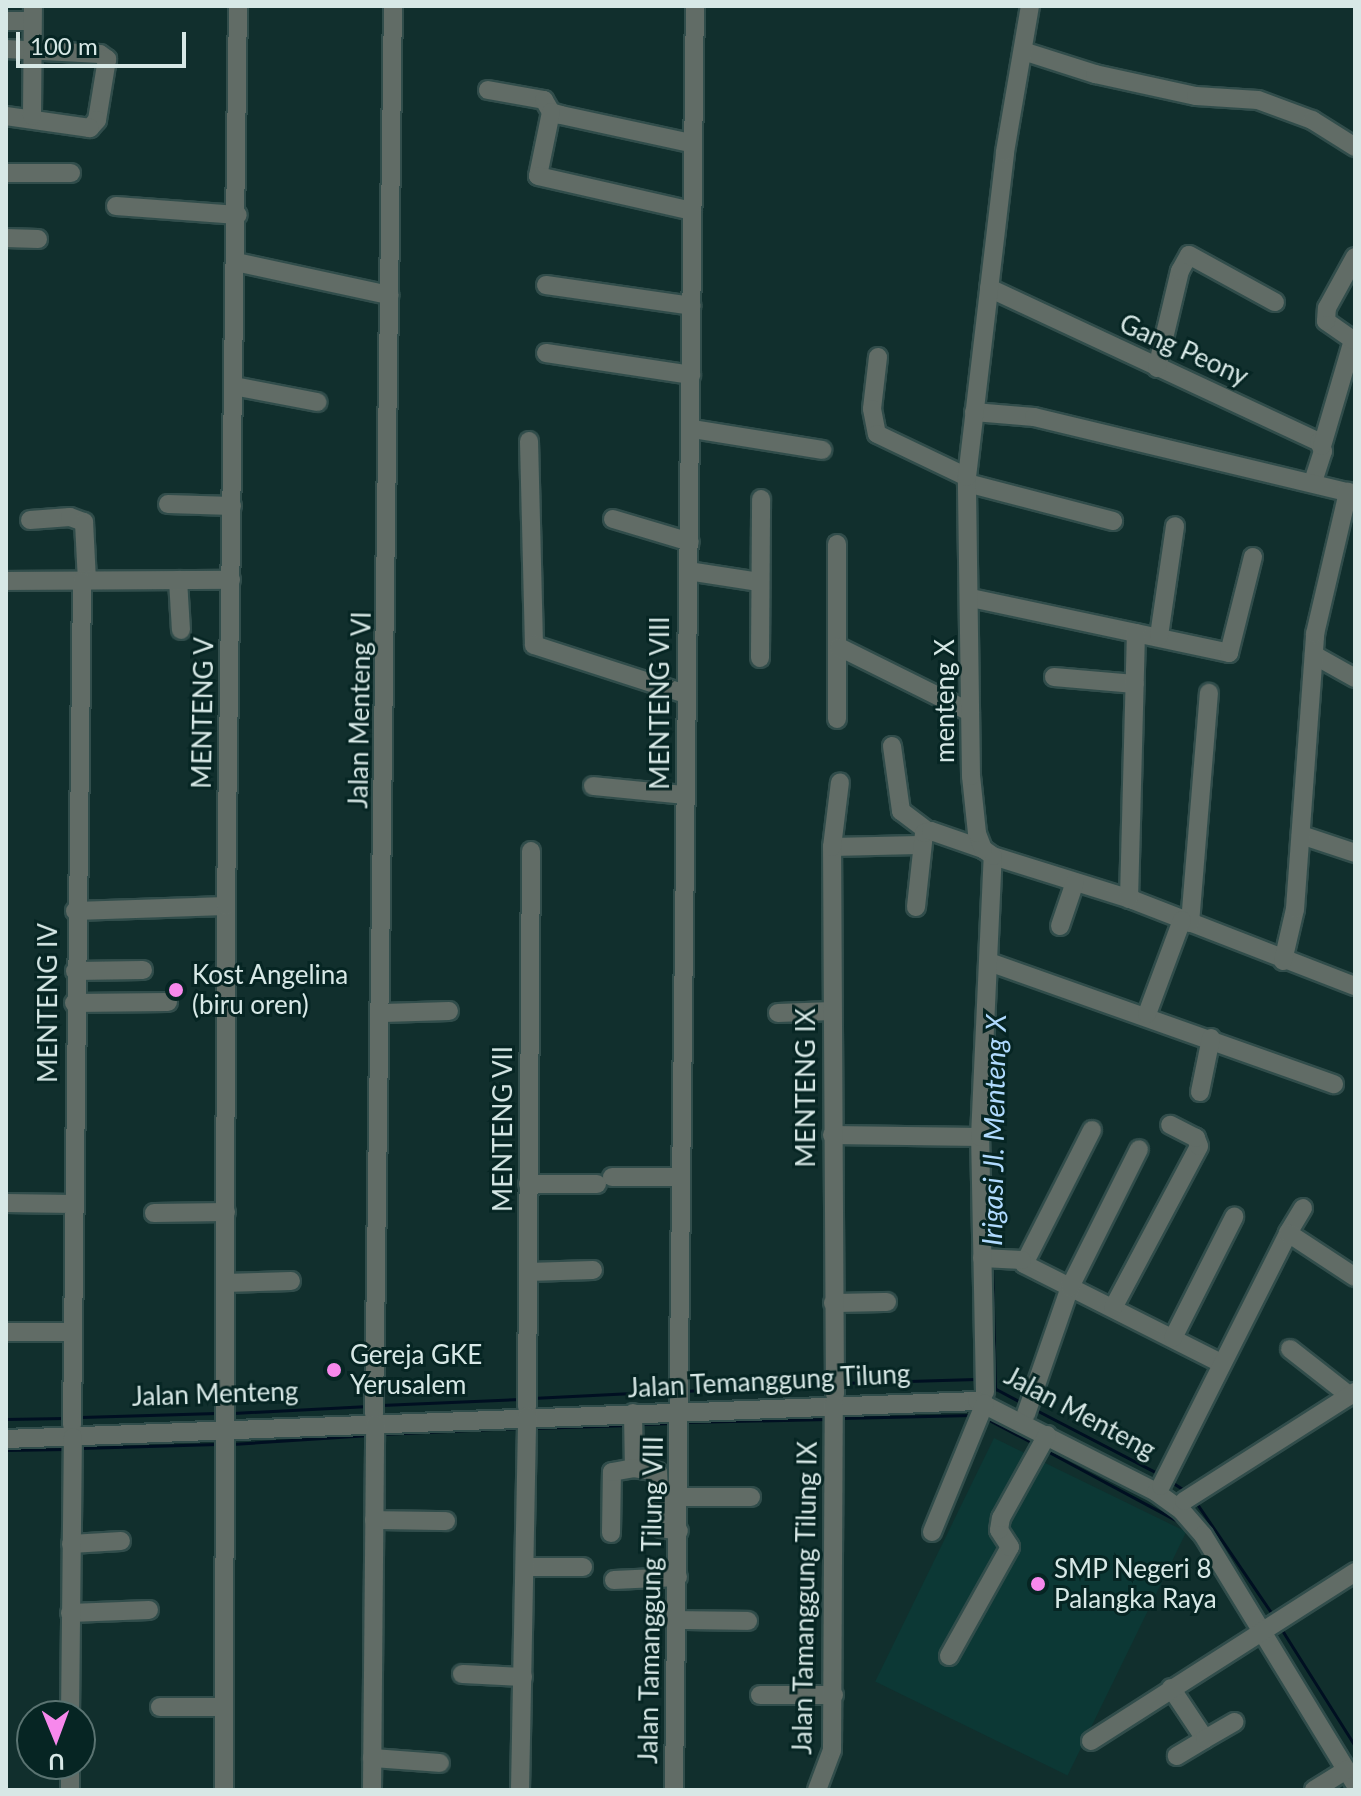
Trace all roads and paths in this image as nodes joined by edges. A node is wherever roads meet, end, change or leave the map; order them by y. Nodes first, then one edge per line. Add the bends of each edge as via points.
1 (238, 6) edge
2 (393, 6) edge
3 (695, 6) edge
4 (1030, 6) edge
5 (32, 14) edge
6 (6, 21) edge
7 (6, 49) edge
8 (29, 50) junction
9 (1023, 51) junction
10 (488, 90) dead end
11 (551, 112) junction
12 (6, 116) edge
13 (32, 116) junction
14 (691, 143) junction
15 (1355, 147) edge
16 (6, 173) edge
17 (71, 173) dead end
18 (116, 206) dead end
19 (692, 211) junction
20 (238, 215) junction
21 (6, 238) edge
22 (38, 239) dead end
23 (1355, 257) edge
24 (236, 262) junction
25 (546, 285) dead end
26 (989, 288) junction
27 (389, 295) junction
28 (1275, 302) dead end
29 (691, 306) junction
30 (546, 353) dead end
31 (878, 357) dead end
32 (1157, 368) junction
33 (691, 375) junction
34 (234, 386) junction
35 (317, 402) dead end
36 (974, 412) junction
37 (693, 429) junction
38 (529, 441) dead end
39 (1322, 446) junction
40 (822, 450) dead end
41 (967, 480) junction
42 (1313, 482) junction
43 (1349, 498) edge
44 (761, 499) dead end
45 (168, 504) dead end
46 (232, 506) junction
47 (613, 519) dead end
48 (30, 520) dead end
49 (1113, 521) dead end
50 (1175, 526) dead end
51 (690, 542) junction
52 (837, 544) dead end
53 (1253, 557) dead end
54 (688, 571) junction
55 (178, 580) junction
56 (231, 580) junction
57 (6, 581) edge
58 (85, 581) junction
59 (759, 582) junction
60 (971, 598) junction
61 (181, 630) dead end
62 (1136, 633) junction
63 (1159, 636) junction
64 (839, 647) junction
65 (1314, 655) junction
66 (760, 658) dead end
67 (1054, 677) dead end
68 (1355, 678) edge
69 (1135, 684) junction
70 (1209, 693) dead end
71 (686, 694) junction
72 (970, 712) junction
73 (837, 719) dead end
74 (892, 746) dead end
75 (840, 782) dead end
76 (593, 786) dead end
77 (685, 795) junction
78 (1301, 835) junction
79 (923, 838) junction
80 (832, 847) junction
81 (531, 851) dead end
82 (988, 853) junction
83 (1355, 853) edge
84 (1075, 882) junction
85 (1129, 899) junction
86 (226, 906) junction
87 (916, 907) dead end
88 (75, 911) junction
89 (1186, 922) junction
90 (1060, 926) dead end
91 (1283, 961) junction
92 (989, 962) junction
93 (143, 970) dead end
94 (75, 971) junction
95 (1355, 986) edge
96 (168, 1002) dead end
97 (74, 1003) junction
98 (449, 1011) dead end
99 (832, 1011) junction
100 (383, 1013) junction
101 (778, 1013) dead end
102 (1147, 1014) junction
103 (1211, 1038) junction
104 (1334, 1084) dead end
105 (1200, 1092) dead end
106 (1170, 1125) dead end
107 (1092, 1130) dead end
108 (832, 1135) junction
109 (980, 1137) junction
110 (1139, 1149) dead end
111 (681, 1177) junction
112 (528, 1184) junction
113 (6, 1203) edge
114 (73, 1204) junction
115 (1303, 1208) dead end
116 (226, 1212) junction
117 (154, 1213) dead end
118 (1234, 1217) dead end
119 (1288, 1233) junction
120 (982, 1258) junction
121 (1022, 1260) junction
122 (593, 1270) dead end
123 (528, 1272) junction
124 (1355, 1277) edge
125 (291, 1281) dead end
126 (225, 1283) junction
127 (1070, 1287) junction
128 (887, 1302) dead end
129 (833, 1303) junction
130 (1113, 1308) junction
131 (6, 1332) edge
132 (71, 1332) junction
133 (1173, 1338) junction
134 (1290, 1349) dead end
135 (1221, 1363) junction
136 (1352, 1394) edge
137 (985, 1398) junction
138 (834, 1399) junction
139 (680, 1406) junction
140 (527, 1412) junction
141 (633, 1413) junction
142 (1026, 1414) junction
143 (374, 1419) junction
144 (224, 1426) junction
145 (6, 1427) edge
146 (73, 1431) junction
147 (1047, 1435) junction
148 (6, 1439) edge
149 (634, 1468) junction
150 (1161, 1486) junction
151 (679, 1497) junction
152 (751, 1497) dead end
153 (1184, 1501) junction
154 (374, 1520) junction
155 (446, 1521) dead end
156 (679, 1531) junction
157 (932, 1532) dead end
158 (611, 1533) dead end
159 (121, 1541) dead end
160 (71, 1544) junction
161 (526, 1567) junction
162 (583, 1567) dead end
163 (1355, 1572) edge
164 (678, 1577) junction
165 (614, 1580) dead end
166 (149, 1610) dead end
167 (70, 1613) junction
168 (677, 1620) junction
169 (748, 1621) dead end
170 (1265, 1629) junction
171 (949, 1656) dead end
172 (462, 1674) dead end
173 (523, 1677) junction
174 (1171, 1688) junction
175 (760, 1695) dead end
176 (834, 1695) junction
177 (70, 1700) edge
178 (160, 1707) dead end
179 (224, 1707) junction
180 (1235, 1722) dead end
181 (1205, 1739) junction
182 (1091, 1741) dead end
183 (1177, 1756) dead end
184 (372, 1758) junction
185 (440, 1763) dead end
186 (1352, 1765) edge
187 (224, 1790) edge
188 (372, 1790) edge
189 (520, 1790) edge
190 (674, 1790) edge
191 (817, 1790) edge
192 (1314, 1790) edge

1 - 20 street, MENTENG V
2 - 27 street, Jalan Menteng VI
3 - 14 street, MENTENG VIII
4 - 9 street, menteng X
5 - 6 street
5 - 8 street
7 - 8 street
8 - 13 street
8 - 13 street via 100,54 107,59 92,127
9 - 15 street via 1095,74 1196,96 1258,100 1312,120
9 - 26 street, menteng X
10 - 11 street via 544,100
11 - 14 street
11 - 19 street via 538,176
12 - 13 street
14 - 19 street, MENTENG VIII
16 - 17 street
18 - 20 street
19 - 29 street, MENTENG VIII
20 - 24 street, MENTENG V
21 - 22 street
23 - 39 street via 1327,308 1326,321 1353,340
24 - 27 street
24 - 34 street, MENTENG V
25 - 29 street
26 - 32 street, Gang Peony
26 - 36 street, menteng X
27 - 100 street, Jalan Menteng VI
28 - 32 street via 1189,255 1180,271
29 - 33 street, MENTENG VIII
30 - 33 street
31 - 41 street via 872,409 877,434
32 - 39 street, Gang Peony
33 - 37 street, MENTENG VIII
34 - 35 street
34 - 46 street, MENTENG V
36 - 41 street, menteng X
36 - 42 street via 1034,417
37 - 40 street
37 - 51 street, MENTENG VIII
38 - 71 street via 534,645
39 - 42 street
41 - 49 street
41 - 60 street, menteng X
42 - 43 street
43 - 65 street
44 - 59 street
45 - 46 street
46 - 56 street, MENTENG V
47 - 51 street
48 - 58 street, MENTENG IV via 70,517 84,522
50 - 63 street
51 - 54 street, MENTENG VIII
52 - 64 street
53 - 63 street via 1232,651
54 - 59 street
54 - 71 street, MENTENG VIII
55 - 56 street
55 - 58 street
55 - 61 street
56 - 86 street, MENTENG V
57 - 58 street
58 - 88 street, MENTENG IV
59 - 66 street
60 - 62 street
60 - 72 street, menteng X
62 - 63 street
62 - 69 street
64 - 72 street
64 - 73 street
65 - 68 street
65 - 78 street
67 - 69 street
69 - 85 street
70 - 89 street
71 - 77 street, MENTENG VIII
72 - 82 street, menteng X via 971,776
74 - 79 street via 901,811
75 - 80 street, MENTENG IX
76 - 77 street
77 - 111 street, MENTENG VIII
78 - 83 street
78 - 91 street via 1295,909
79 - 80 street
79 - 82 street
79 - 87 street
80 - 99 street, MENTENG IX
81 - 112 street, MENTENG VII
82 - 84 street
82 - 92 street, menteng X
84 - 85 street
84 - 90 street
85 - 89 street
86 - 88 street
86 - 116 street, MENTENG V
88 - 94 street, MENTENG IV
89 - 91 street
89 - 102 street
91 - 95 street
92 - 102 street
92 - 109 street, menteng X
93 - 94 street
94 - 97 street, MENTENG IV
96 - 97 street
97 - 114 street, MENTENG IV
98 - 100 street
99 - 101 street
99 - 108 street, MENTENG IX
100 - 143 street, Jalan Menteng VI
102 - 103 street
103 - 104 street
103 - 105 street
106 - 130 street via 1196,1138 1199,1146
107 - 121 street
108 - 109 street
108 - 129 street, MENTENG IX
109 - 120 street, menteng X
110 - 127 street
111 - 112 street
111 - 139 street, MENTENG VIII
112 - 123 street, MENTENG VII
113 - 114 street
114 - 132 street, MENTENG IV
115 - 119 street
116 - 117 street
116 - 126 street, MENTENG V
118 - 133 street
119 - 124 street
119 - 135 street
120 - 121 street
120 - 137 street, menteng X
121 - 127 street
122 - 123 street
123 - 140 street, MENTENG VII
125 - 126 street
126 - 144 street, MENTENG V
127 - 130 street
127 - 142 street
128 - 129 street
129 - 138 street, MENTENG IX
130 - 133 street
131 - 132 street
132 - 146 street, MENTENG IV
133 - 135 street
134 - 136 street
135 - 150 street
136 - 153 street
137 - 138 street, Jalan Temanggung Tilung
137 - 142 street, Jalan Menteng
137 - 147 street, Jalan Temanggung Tilung
137 - 157 street
138 - 139 street, Jalan Temanggung Tilung
138 - 176 street, Jalan Tamanggung Tilung IX
139 - 140 street
139 - 141 street, Jalan Temanggung Tilung
139 - 151 street, Jalan Tamanggung Tilung VIII
140 - 141 street, Jalan Temanggung Tilung
140 - 143 street, Jalan Temanggung Tilung
140 - 161 street, MENTENG VII
141 - 149 street
142 - 150 street, Jalan Menteng
143 - 144 street, Jalan Temanggung Tilung
143 - 154 street, Jalan Menteng VI
144 - 146 street, Jalan Temanggung Tilung
144 - 179 street, MENTENG V
145 - 146 street
146 - 148 street, Jalan Temanggung Tilung
146 - 160 street, MENTENG IV
147 - 170 street, Jalan Temanggung Tilung via 1182,1511
147 - 171 street via 1000,1520 999,1530 1010,1547
149 - 156 street via 658,1472 662,1530
149 - 158 street via 612,1472
150 - 153 street, Jalan Menteng
151 - 152 street
151 - 156 street, Jalan Tamanggung Tilung VIII
153 - 170 street, Jalan Menteng
154 - 155 street
154 - 184 street, Jalan Menteng VI
156 - 164 street, Jalan Tamanggung Tilung VIII
159 - 160 street
160 - 167 street, MENTENG IV
161 - 162 street
161 - 173 street, MENTENG VII
163 - 170 street
164 - 165 street
164 - 168 street, Jalan Tamanggung Tilung VIII
166 - 167 street
167 - 177 street, MENTENG IV
168 - 169 street
168 - 190 street, Jalan Tamanggung Tilung VIII
170 - 174 street
170 - 186 street, Jalan Temanggung Tilung
172 - 173 street
173 - 189 street, MENTENG VII
174 - 181 street
174 - 182 street
175 - 176 street
176 - 191 street, Jalan Tamanggung Tilung IX via 832,1754
178 - 179 street
179 - 187 street, MENTENG V
180 - 181 street
181 - 183 street
184 - 185 street
184 - 188 street, Jalan Menteng VI
186 - 192 street

